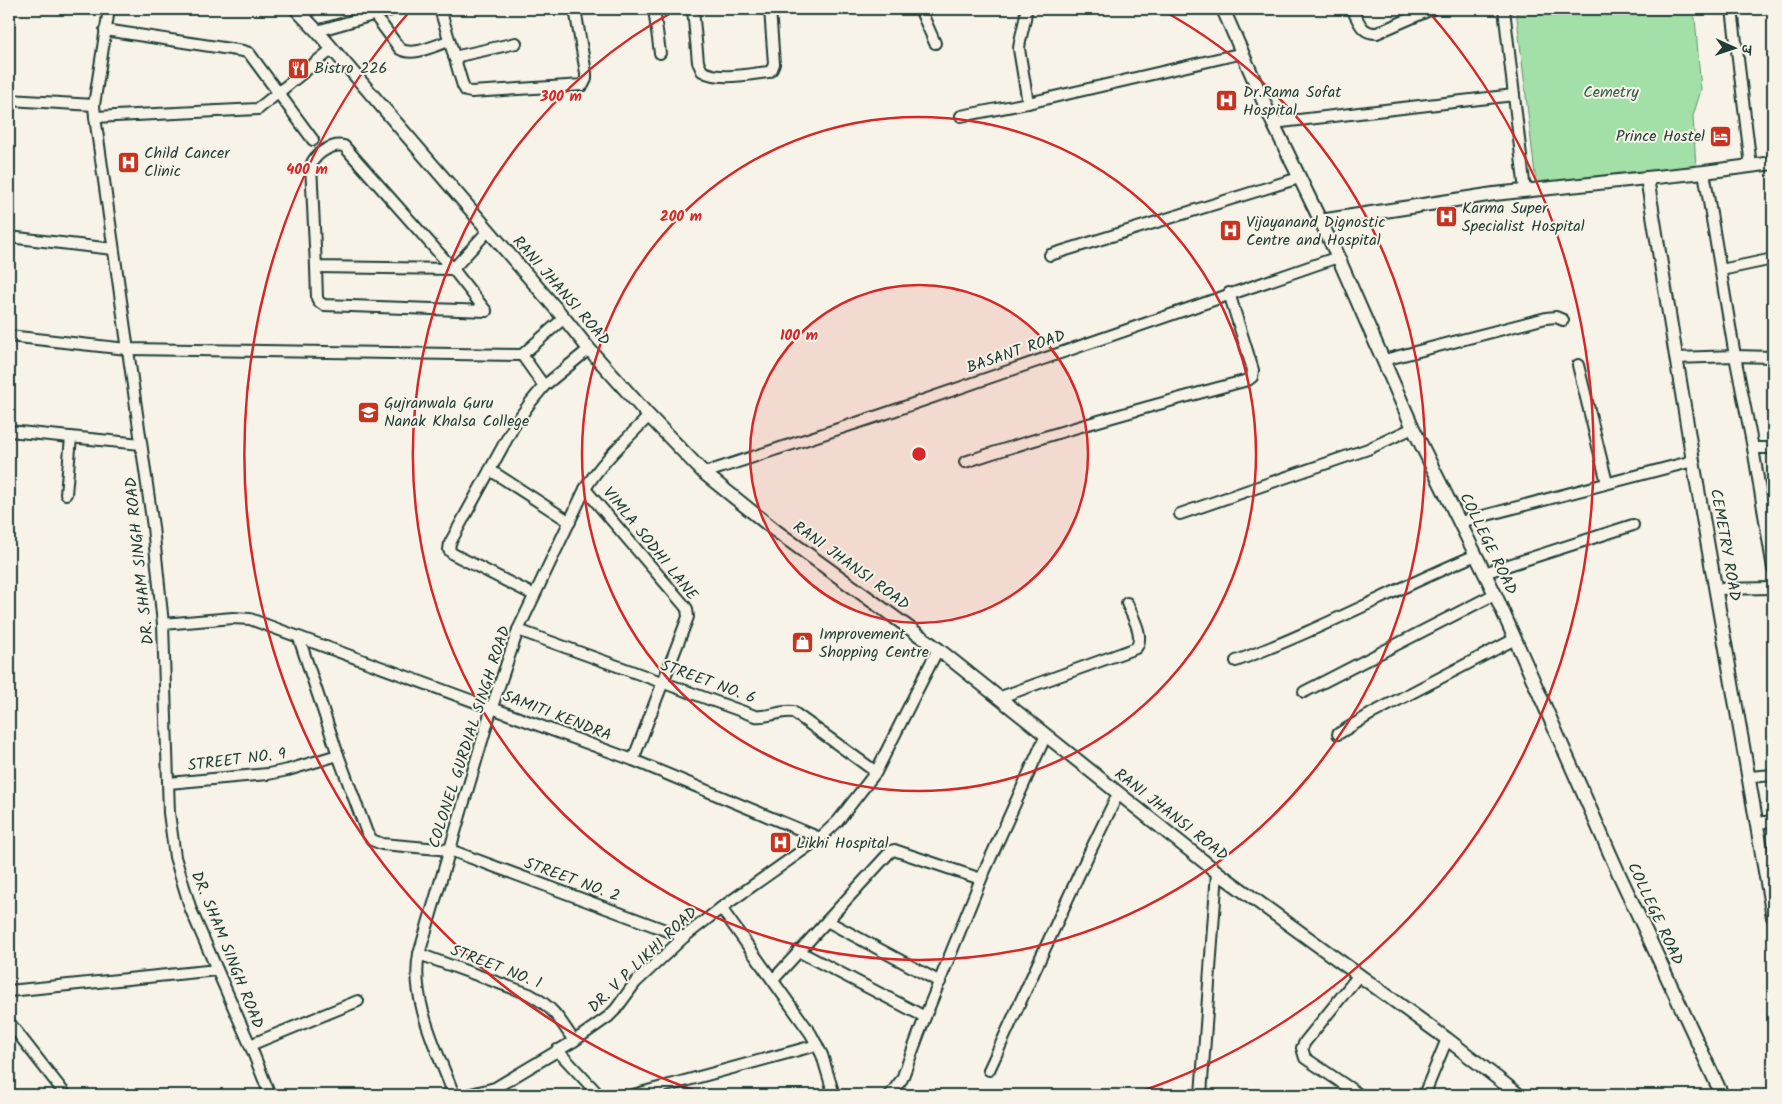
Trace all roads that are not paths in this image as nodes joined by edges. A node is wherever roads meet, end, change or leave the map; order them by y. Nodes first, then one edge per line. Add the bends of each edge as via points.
1 (109, 9) edge
2 (296, 9) edge
3 (394, 9) edge
4 (440, 9) edge
5 (575, 9) edge
6 (654, 9) edge
7 (693, 9) edge
8 (770, 9) edge
9 (920, 9) edge
10 (1026, 9) edge
11 (1224, 9) edge
12 (1352, 9) edge
13 (1432, 9) edge
14 (1504, 9) edge
15 (1732, 9) edge
16 (374, 14) junction
17 (105, 30) junction
18 (317, 31) junction
19 (449, 41) junction
20 (516, 43) dead end
21 (935, 43) dead end
22 (331, 50) junction
23 (1243, 53) junction
24 (660, 54) dead end
25 (454, 57) junction
26 (279, 92) junction
27 (1514, 95) junction
28 (9, 100) edge
29 (1028, 103) junction
30 (94, 105) junction
31 (961, 116) dead end
32 (94, 117) junction
33 (1273, 123) junction
34 (313, 140) dead end
35 (1773, 163) edge
36 (1751, 166) junction
37 (1704, 172) junction
38 (1299, 178) junction
39 (1647, 178) junction
40 (1525, 191) junction
41 (1320, 221) junction
42 (488, 231) junction
43 (9, 237) edge
44 (113, 249) junction
45 (1050, 255) dead end
46 (1338, 257) junction
47 (1773, 259) edge
48 (316, 267) junction
49 (453, 269) junction
50 (1721, 270) junction
51 (1229, 293) junction
52 (564, 318) junction
53 (1563, 320) dead end
54 (9, 336) edge
55 (127, 349) junction
56 (589, 349) junction
57 (522, 354) junction
58 (1735, 356) junction
59 (1773, 357) edge
60 (1676, 358) junction
61 (1384, 360) junction
62 (1578, 365) dead end
63 (544, 386) junction
64 (649, 416) junction
65 (1413, 428) junction
66 (9, 431) edge
67 (71, 437) junction
68 (141, 444) junction
69 (1753, 448) junction
70 (1773, 448) edge
71 (1693, 461) junction
72 (966, 462) dead end
73 (490, 470) junction
74 (704, 473) junction
75 (1607, 483) junction
76 (585, 489) junction
77 (66, 494) dead end
78 (1180, 514) dead end
79 (570, 522) junction
80 (1460, 522) junction
81 (1632, 525) dead end
82 (1476, 555) junction
83 (1773, 568) edge
84 (1484, 573) junction
85 (1773, 588) edge
86 (1716, 589) junction
87 (1495, 594) junction
88 (534, 595) junction
89 (1127, 603) dead end
90 (163, 624) junction
91 (518, 630) junction
92 (299, 638) junction
93 (1515, 639) junction
94 (938, 649) junction
95 (1236, 661) dead end
96 (663, 682) junction
97 (1304, 692) dead end
98 (998, 698) junction
99 (492, 707) junction
100 (1338, 734) dead end
101 (1046, 735) junction
102 (338, 755) junction
103 (633, 760) junction
104 (876, 772) junction
105 (1773, 775) edge
106 (1749, 777) junction
107 (169, 783) junction
108 (1118, 794) junction
109 (1773, 821) edge
110 (1757, 823) junction
111 (820, 838) junction
112 (450, 850) junction
113 (1217, 872) junction
114 (982, 879) junction
115 (721, 908) junction
116 (1773, 917) edge
117 (827, 921) junction
118 (684, 937) junction
119 (798, 952) junction
120 (419, 954) junction
121 (217, 970) junction
122 (1359, 975) junction
123 (773, 980) junction
124 (940, 982) junction
125 (9, 991) edge
126 (358, 1001) dead end
127 (925, 1017) junction
128 (9, 1022) edge
129 (1447, 1039) junction
130 (574, 1041) junction
131 (250, 1045) junction
132 (817, 1045) junction
133 (557, 1050) junction
134 (989, 1070) dead end
135 (66, 1095) edge
136 (270, 1095) edge
137 (454, 1095) edge
138 (467, 1095) edge
139 (599, 1095) edge
140 (633, 1095) edge
141 (834, 1095) edge
142 (890, 1095) edge
143 (1202, 1095) edge
144 (1360, 1095) edge
145 (1424, 1095) edge
146 (1519, 1095) edge
147 (1722, 1095) edge

1 - 17 street, DR. SHAM SINGH ROAD
2 - 18 street, RANI JHANSI ROAD
3 - 16 street
4 - 19 street
5 - 25 street via 586,73 583,84 466,91
6 - 24 street
7 - 8 street via 698,62 702,71 718,77 769,72 772,69
9 - 21 street
10 - 29 street via 1019,49
11 - 23 street, COLLEGE ROAD
12 - 13 street via 1364,31 1370,34
14 - 27 street
15 - 36 street
16 - 18 street
16 - 19 street via 404,51 413,52
17 - 26 street via 243,50 254,57
17 - 30 street, DR. SHAM SINGH ROAD
18 - 22 street, RANI JHANSI ROAD
19 - 25 street
20 - 25 street
22 - 26 street
22 - 42 street, RANI JHANSI ROAD
23 - 29 street
23 - 33 street, COLLEGE ROAD
26 - 32 street via 253,110
26 - 34 street
27 - 33 street
27 - 40 street
28 - 30 street
29 - 31 street
30 - 32 street, DR. SHAM SINGH ROAD
32 - 44 street, DR. SHAM SINGH ROAD
33 - 38 street, COLLEGE ROAD
35 - 36 street
36 - 37 street
37 - 39 street
37 - 50 street
38 - 41 street, COLLEGE ROAD
38 - 45 street
39 - 40 street
39 - 60 street, CEMETRY ROAD
40 - 41 street
41 - 46 street, COLLEGE ROAD
42 - 49 street
42 - 52 street, RANI JHANSI ROAD
43 - 44 street
44 - 55 street, DR. SHAM SINGH ROAD
46 - 51 street, BASANT ROAD
46 - 61 street, COLLEGE ROAD
47 - 50 street
48 - 49 street
48 - 49 street via 317,298 324,305 486,311
48 - 49 street via 311,165 323,152 341,145
50 - 58 street
51 - 72 street via 1253,370 1248,380 1124,412
51 - 74 street, BASANT ROAD via 884,414
52 - 56 street, RANI JHANSI ROAD
52 - 57 street
53 - 61 street via 1546,318
54 - 55 street
55 - 57 street
55 - 68 street, DR. SHAM SINGH ROAD
56 - 63 street
56 - 64 street, RANI JHANSI ROAD
57 - 63 street
58 - 59 street
58 - 60 street
58 - 69 street
60 - 71 street, CEMETRY ROAD
61 - 65 street, COLLEGE ROAD
62 - 75 street
63 - 73 street via 515,424
64 - 74 street, RANI JHANSI ROAD
64 - 76 street, COLONEL GURDIAL SINGH ROAD via 606,459
65 - 78 street via 1368,449
65 - 80 street, COLLEGE ROAD
66 - 67 street
67 - 68 street
67 - 77 street
68 - 90 street, DR. SHAM SINGH ROAD
69 - 70 street
69 - 83 street
71 - 75 street
71 - 86 street, CEMETRY ROAD
73 - 79 street
73 - 88 street via 449,550
74 - 94 street, RANI JHANSI ROAD via 776,531
75 - 80 street
76 - 79 street, COLONEL GURDIAL SINGH ROAD
76 - 96 street, VIMLA SODHI LANE via 687,608 688,617
79 - 88 street, COLONEL GURDIAL SINGH ROAD
80 - 82 street, COLLEGE ROAD
81 - 84 street
82 - 84 street, COLLEGE ROAD
82 - 95 street via 1281,645
84 - 87 street, COLLEGE ROAD
85 - 86 street
86 - 106 street, CEMETRY ROAD
87 - 93 street, COLLEGE ROAD
87 - 97 street
88 - 91 street, COLONEL GURDIAL SINGH ROAD
89 - 98 street via 1140,637 1136,648
90 - 92 street, SAMITI KENDRA via 240,617
90 - 107 street, DR. SHAM SINGH ROAD
91 - 96 street, STREET NO. 6
91 - 99 street, COLONEL GURDIAL SINGH ROAD
92 - 99 street, SAMITI KENDRA
92 - 102 street
93 - 100 street
93 - 147 street, COLLEGE ROAD via 1618,874
94 - 98 street, RANI JHANSI ROAD
94 - 104 street, DR. V P LIKHI ROAD
96 - 103 street, VIMLA SODHI LANE
96 - 104 street, STREET NO. 6 via 755,716 793,712
98 - 101 street, RANI JHANSI ROAD
99 - 103 street, SAMITI KENDRA
99 - 112 street, COLONEL GURDIAL SINGH ROAD
101 - 108 street, RANI JHANSI ROAD
101 - 114 street
102 - 107 street, STREET NO. 9 via 268,774
102 - 112 street, STREET NO. 2 via 372,840 382,844
103 - 111 street, SAMITI KENDRA
104 - 111 street, DR. V P LIKHI ROAD via 838,821
105 - 106 street
106 - 110 street, CEMETRY ROAD
107 - 121 street, DR. SHAM SINGH ROAD via 169,813 179,875
108 - 113 street, RANI JHANSI ROAD
108 - 134 street
109 - 110 street
110 - 116 street, CEMETRY ROAD
111 - 115 street, DR. V P LIKHI ROAD
112 - 118 street, STREET NO. 2
112 - 120 street, COLONEL GURDIAL SINGH ROAD
113 - 122 street, RANI JHANSI ROAD
113 - 143 street
114 - 117 street via 894,850
114 - 124 street
115 - 118 street, DR. V P LIKHI ROAD
115 - 123 street
117 - 119 street
117 - 124 street
118 - 130 street, DR. V P LIKHI ROAD via 635,983 608,1017
119 - 123 street
119 - 127 street
120 - 130 street, STREET NO. 1 via 536,998 554,1011
120 - 137 street, COLONEL GURDIAL SINGH ROAD via 416,984
121 - 125 street
121 - 131 street, DR. SHAM SINGH ROAD
122 - 129 street, RANI JHANSI ROAD
122 - 144 street via 1302,1048 1305,1058
123 - 132 street
124 - 127 street
126 - 131 street
127 - 142 street via 902,1080
128 - 135 street
129 - 145 street
129 - 146 street, RANI JHANSI ROAD
130 - 133 street, DR. V P LIKHI ROAD
131 - 136 street, DR. SHAM SINGH ROAD
132 - 140 street
132 - 141 street
133 - 138 street, DR. V P LIKHI ROAD via 494,1088
133 - 139 street

